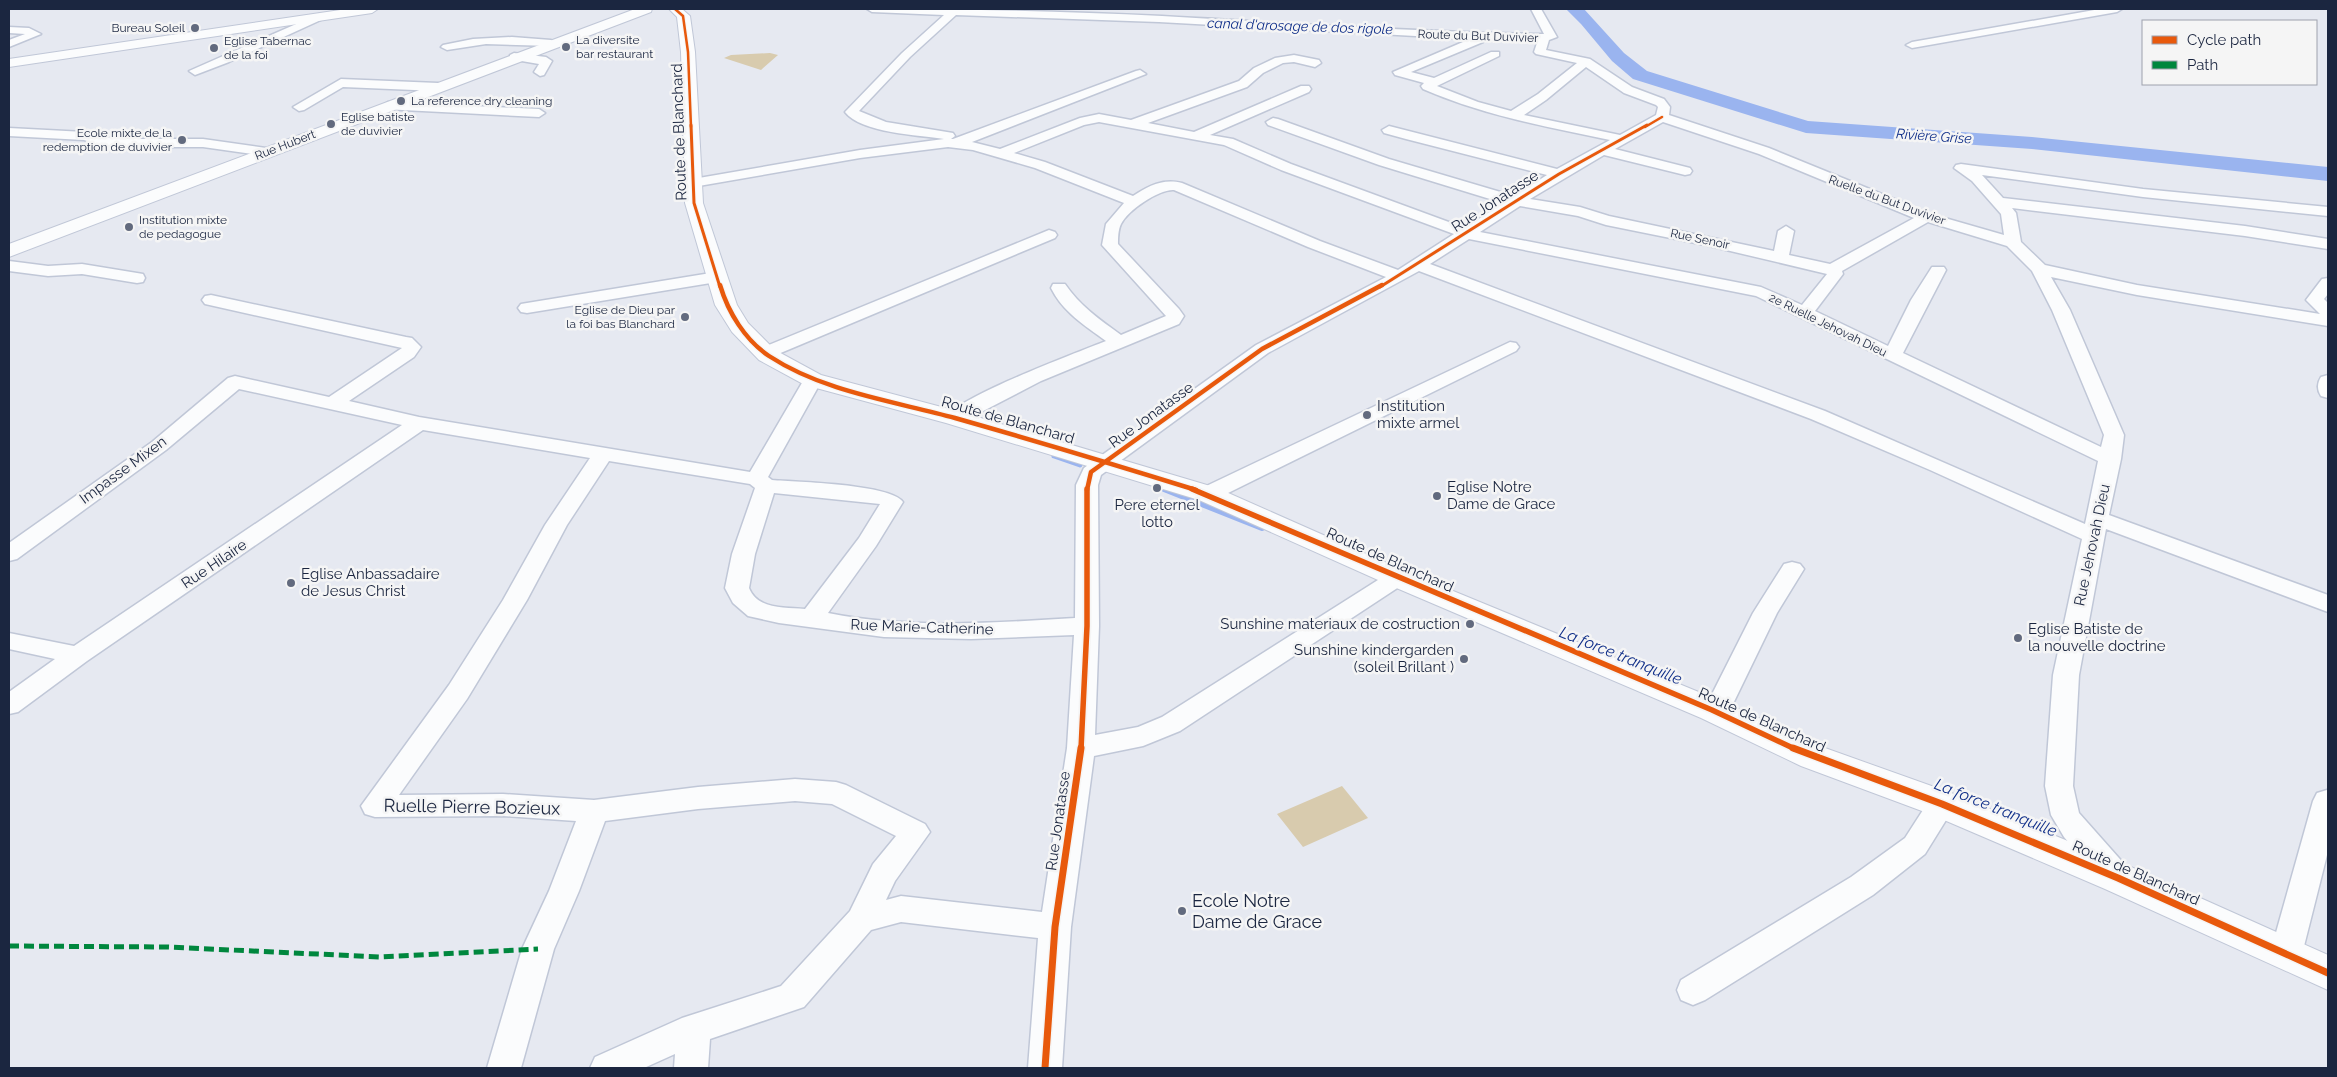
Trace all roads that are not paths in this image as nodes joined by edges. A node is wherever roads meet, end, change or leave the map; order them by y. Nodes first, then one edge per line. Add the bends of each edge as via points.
1 (372, 9) edge
2 (644, 9) edge
3 (675, 9) edge
4 (872, 9) edge
5 (887, 9) edge
6 (1197, 9) edge
7 (1536, 9) edge
8 (2117, 9) edge
9 (953, 12) junction
10 (1018, 12) edge
11 (319, 17) junction
12 (1168, 20) junction
13 (12, 30) dead end
14 (1487, 36) junction
15 (1548, 37) junction
16 (551, 43) junction
17 (9, 44) edge
18 (1912, 45) dead end
19 (447, 47) dead end
20 (9, 51) edge
21 (1495, 54) dead end
22 (514, 57) junction
23 (37, 59) junction
24 (1586, 61) junction
25 (9, 63) edge
26 (1315, 63) dead end
27 (195, 71) dead end
28 (540, 72) dead end
29 (1140, 74) dead end
30 (1435, 82) junction
31 (438, 87) junction
32 (1305, 89) dead end
33 (388, 106) junction
34 (299, 107) dead end
35 (539, 114) dead end
36 (1514, 115) junction
37 (1662, 117) junction
38 (1273, 122) dead end
39 (1132, 124) junction
40 (1389, 130) dead end
41 (9, 132) edge
42 (1196, 136) junction
43 (1622, 139) junction
44 (961, 141) junction
45 (1602, 150) junction
46 (266, 152) junction
47 (1000, 154) junction
48 (1685, 172) dead end
49 (1559, 174) junction
50 (693, 183) junction
51 (1515, 201) junction
52 (1134, 202) junction
53 (1997, 202) junction
54 (2300, 209) junction
55 (2328, 211) edge
56 (1926, 217) junction
57 (1786, 230) dead end
58 (2325, 232) edge
59 (1468, 234) junction
60 (1049, 235) dead end
61 (2012, 242) junction
62 (9, 251) edge
63 (1781, 257) junction
64 (9, 266) edge
65 (2039, 269) junction
66 (1409, 270) junction
67 (1833, 270) junction
68 (1938, 270) dead end
69 (717, 277) junction
70 (137, 278) dead end
71 (2328, 283) edge
72 (1058, 288) dead end
73 (211, 300) dead end
74 (527, 308) dead end
75 (1805, 313) junction
76 (2328, 313) edge
77 (2328, 321) edge
78 (1118, 341) junction
79 (1510, 347) dead end
80 (765, 353) junction
81 (1892, 356) junction
82 (813, 380) junction
83 (2328, 381) edge
84 (2328, 392) edge
85 (332, 404) junction
86 (955, 418) junction
87 (419, 423) junction
88 (603, 454) junction
89 (2111, 459) junction
90 (1107, 462) junction
91 (761, 482) junction
92 (1208, 494) junction
93 (2095, 527) junction
94 (9, 554) edge
95 (1792, 570) dead end
96 (1397, 578) junction
97 (2328, 604) edge
98 (812, 619) junction
99 (1087, 626) junction
100 (9, 641) edge
101 (78, 655) junction
102 (9, 705) edge
103 (1716, 712) junction
104 (1081, 748) junction
105 (2327, 801) dead end
106 (1942, 804) junction
107 (594, 811) junction
108 (2118, 878) junction
109 (860, 920) junction
110 (1055, 927) junction
111 (2286, 954) junction
112 (2328, 973) edge
113 (1693, 990) dead end
114 (694, 1029) junction
115 (504, 1068) edge
116 (607, 1068) edge
117 (691, 1068) edge
118 (1045, 1068) edge

1 - 11 street
2 - 16 street, Rue Hubert
3 - 50 street, Route de Blanchard via 685,25 688,52
4 - 5 street, Route du But Duvivier
5 - 9 street, Route du But Duvivier
6 - 12 street
7 - 15 street
8 - 18 street
9 - 10 street, Route du But Duvivier
9 - 44 street via 851,112 860,118
10 - 12 street, Route du But Duvivier
11 - 23 street
11 - 27 street
12 - 14 street, Route du But Duvivier
13 - 17 street via 34,34
14 - 15 street, Route du But Duvivier
14 - 30 street via 1399,72
15 - 24 street via 1540,52
16 - 19 street via 479,40
16 - 22 street, Rue Hubert
20 - 23 street
21 - 30 street
22 - 28 street via 546,61
22 - 31 street, Rue Hubert
23 - 25 street
24 - 36 street
24 - 37 street via 1628,90 1660,102 1664,107
26 - 39 street via 1290,58 1263,68 1243,84
29 - 44 street
30 - 36 street via 1427,86 1447,96
31 - 33 street, Rue Hubert
31 - 34 street via 342,83
32 - 42 street
33 - 35 street
33 - 46 street, Rue Hubert
36 - 43 street
37 - 43 street, Rue Jonatasse
37 - 56 street, Ruelle du But Duvivier via 1764,151
38 - 51 street, Rue Senoir via 1384,162
39 - 42 street, 2e Ruelle Jehovah Dieu
39 - 47 street, 2e Ruelle Jehovah Dieu via 1099,118 1080,122
40 - 49 street
41 - 46 street via 85,136 100,141 203,143
42 - 59 street, 2e Ruelle Jehovah Dieu via 1228,142
43 - 45 street, Rue Jonatasse
44 - 47 street
44 - 50 street via 860,154
45 - 48 street
45 - 49 street, Rue Jonatasse
46 - 62 street, Rue Hubert
47 - 52 street
49 - 51 street, Rue Jonatasse
50 - 69 street, Route de Blanchard via 694,203
51 - 59 street, Rue Jonatasse
51 - 63 street, Rue Senoir via 1580,212
52 - 66 street via 1160,186 1178,186 1314,244
52 - 78 street via 1114,221 1110,245 1175,316 1173,320
53 - 54 street via 1977,178 1961,168 2143,193
53 - 58 street via 2253,230
53 - 61 street via 2008,212
54 - 55 street
54 - 58 street via 2311,223
56 - 61 street, Ruelle du But Duvivier
56 - 67 street
57 - 63 street
59 - 66 street, Rue Jonatasse
59 - 75 street, 2e Ruelle Jehovah Dieu via 1743,288 1773,297
60 - 80 street
61 - 65 street, Ruelle du But Duvivier
63 - 67 street, Rue Senoir
64 - 70 street via 48,271 82,269
65 - 77 street via 2137,290
65 - 89 street, Rue Jehovah Dieu via 2113,429
66 - 90 street, Rue Jonatasse via 1262,349
66 - 93 street via 1779,400
67 - 75 street via 1835,274
68 - 81 street
69 - 74 street
69 - 80 street, Route de Blanchard via 734,318
71 - 76 street via 2315,300
72 - 78 street via 1080,314
73 - 85 street via 406,342 412,347 408,353
75 - 81 street, 2e Ruelle Jehovah Dieu
78 - 86 street via 1034,377
79 - 92 street
80 - 82 street, Route de Blanchard
81 - 89 street, 2e Ruelle Jehovah Dieu
82 - 86 street, Route de Blanchard
82 - 91 street
83 - 84 street
85 - 87 street
85 - 94 street, Impasse Mixen via 235,382 160,446
86 - 90 street, Route de Blanchard
87 - 88 street
87 - 101 street, Rue Hilaire
88 - 91 street
88 - 107 street, Ruelle Pierre Bozieux via 556,525 515,600 458,692 375,806 503,805
89 - 93 street, Rue Jehovah Dieu
90 - 92 street, Route de Blanchard
90 - 99 street, Rue Jonatasse via 1091,472 1087,485
91 - 98 street, Rue Marie-Catherine via 737,588 744,602 754,608
91 - 98 street via 869,495 892,502
92 - 96 street, Route de Blanchard
93 - 97 street
93 - 108 street, Rue Jehovah Dieu via 2066,675 2060,786 2065,815
95 - 103 street via 1765,613
96 - 103 street, Route de Blanchard
96 - 104 street via 1171,724 1143,736
98 - 99 street, Rue Marie-Catherine via 854,626 971,631
99 - 104 street, Rue Jonatasse
100 - 101 street
101 - 102 street, Rue Hilaire
103 - 106 street, Route de Blanchard via 1813,757
104 - 110 street, Rue Jonatasse
105 - 111 street
106 - 108 street, Route de Blanchard
106 - 113 street via 1915,846 1877,875
107 - 109 street via 795,790 836,794 915,832 884,873
107 - 115 street via 538,949
108 - 111 street, Route de Blanchard
109 - 110 street via 900,909
109 - 114 street via 792,997
110 - 118 street, Rue Jonatasse
111 - 112 street, Route de Blanchard
114 - 116 street
114 - 117 street

